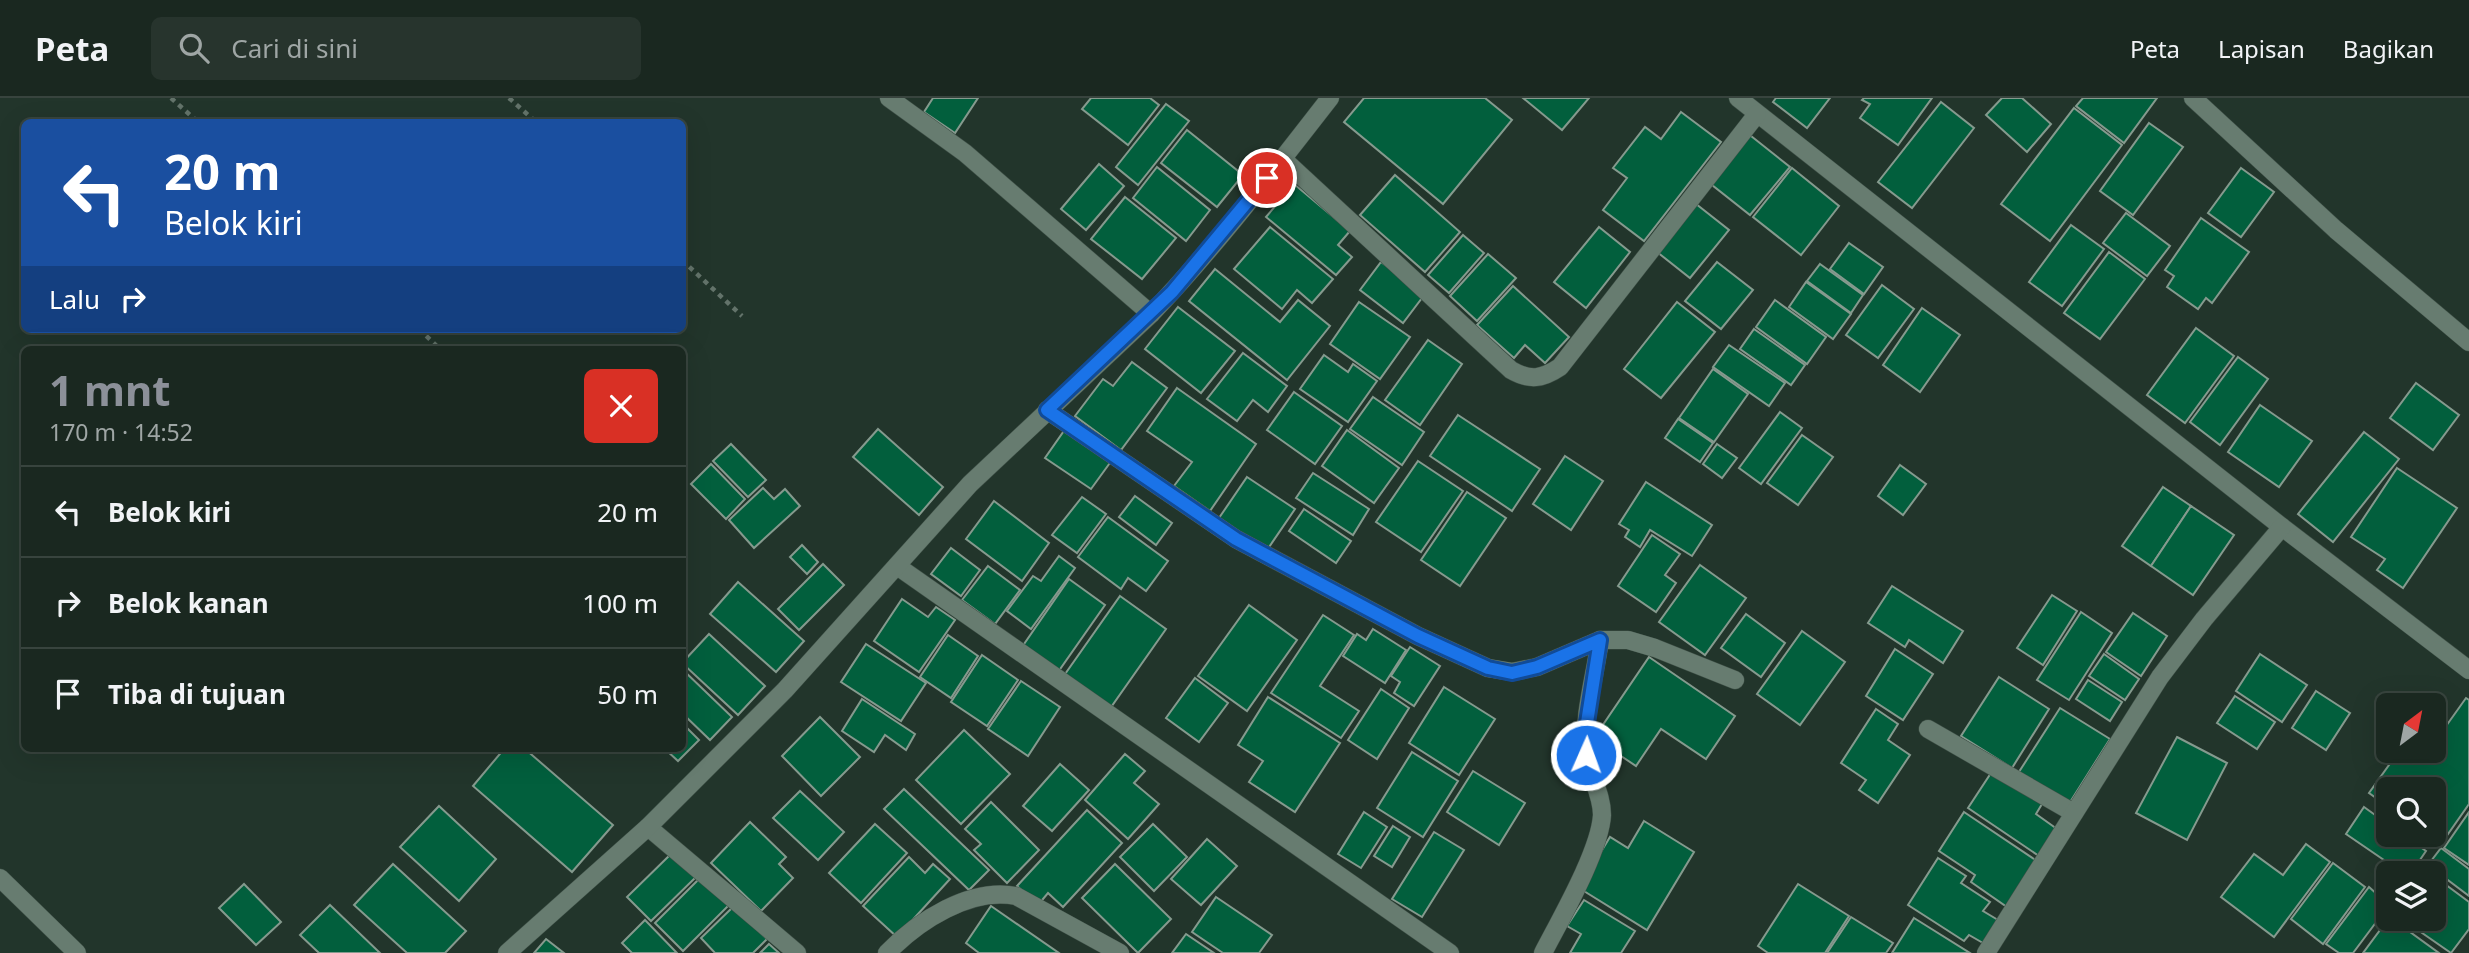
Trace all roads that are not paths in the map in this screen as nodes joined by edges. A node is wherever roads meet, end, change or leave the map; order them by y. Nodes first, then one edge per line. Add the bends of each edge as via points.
1 (889, 98) edge
2 (1330, 98) edge
3 (1738, 98) edge
4 (2193, 98) edge
5 (1757, 114) junction
6 (1283, 159) junction
7 (1151, 314) junction
8 (2469, 342) edge
9 (1047, 410) junction
10 (2282, 527) junction
11 (897, 566) junction
12 (1600, 640) junction
13 (2467, 664) edge
14 (1735, 680) dead end
15 (1928, 729) dead end
16 (2074, 813) junction
17 (648, 827) junction
18 (0, 878) edge
19 (77, 953) edge
20 (507, 953) edge
21 (797, 953) edge
22 (887, 953) edge
23 (1120, 953) edge
24 (1450, 953) edge
25 (1543, 953) edge
26 (1986, 953) edge

1 - 7 street via 965,153
2 - 6 street
3 - 5 street
4 - 8 street via 2336,230
5 - 6 street via 1560,367 1535,379 1511,370
5 - 10 street
6 - 7 street
7 - 9 street
9 - 11 street via 970,484
9 - 12 street via 1236,539 1488,668 1512,673 1537,667
10 - 13 street
10 - 16 street via 2160,677
11 - 17 street via 785,690
11 - 24 street
12 - 14 street via 1628,640
12 - 25 street via 1586,755 1598,786 1602,816 1573,895
15 - 16 street
16 - 26 street
17 - 20 street
17 - 21 street
18 - 19 street
22 - 23 street via 926,921 964,901 1003,894 1016,896

